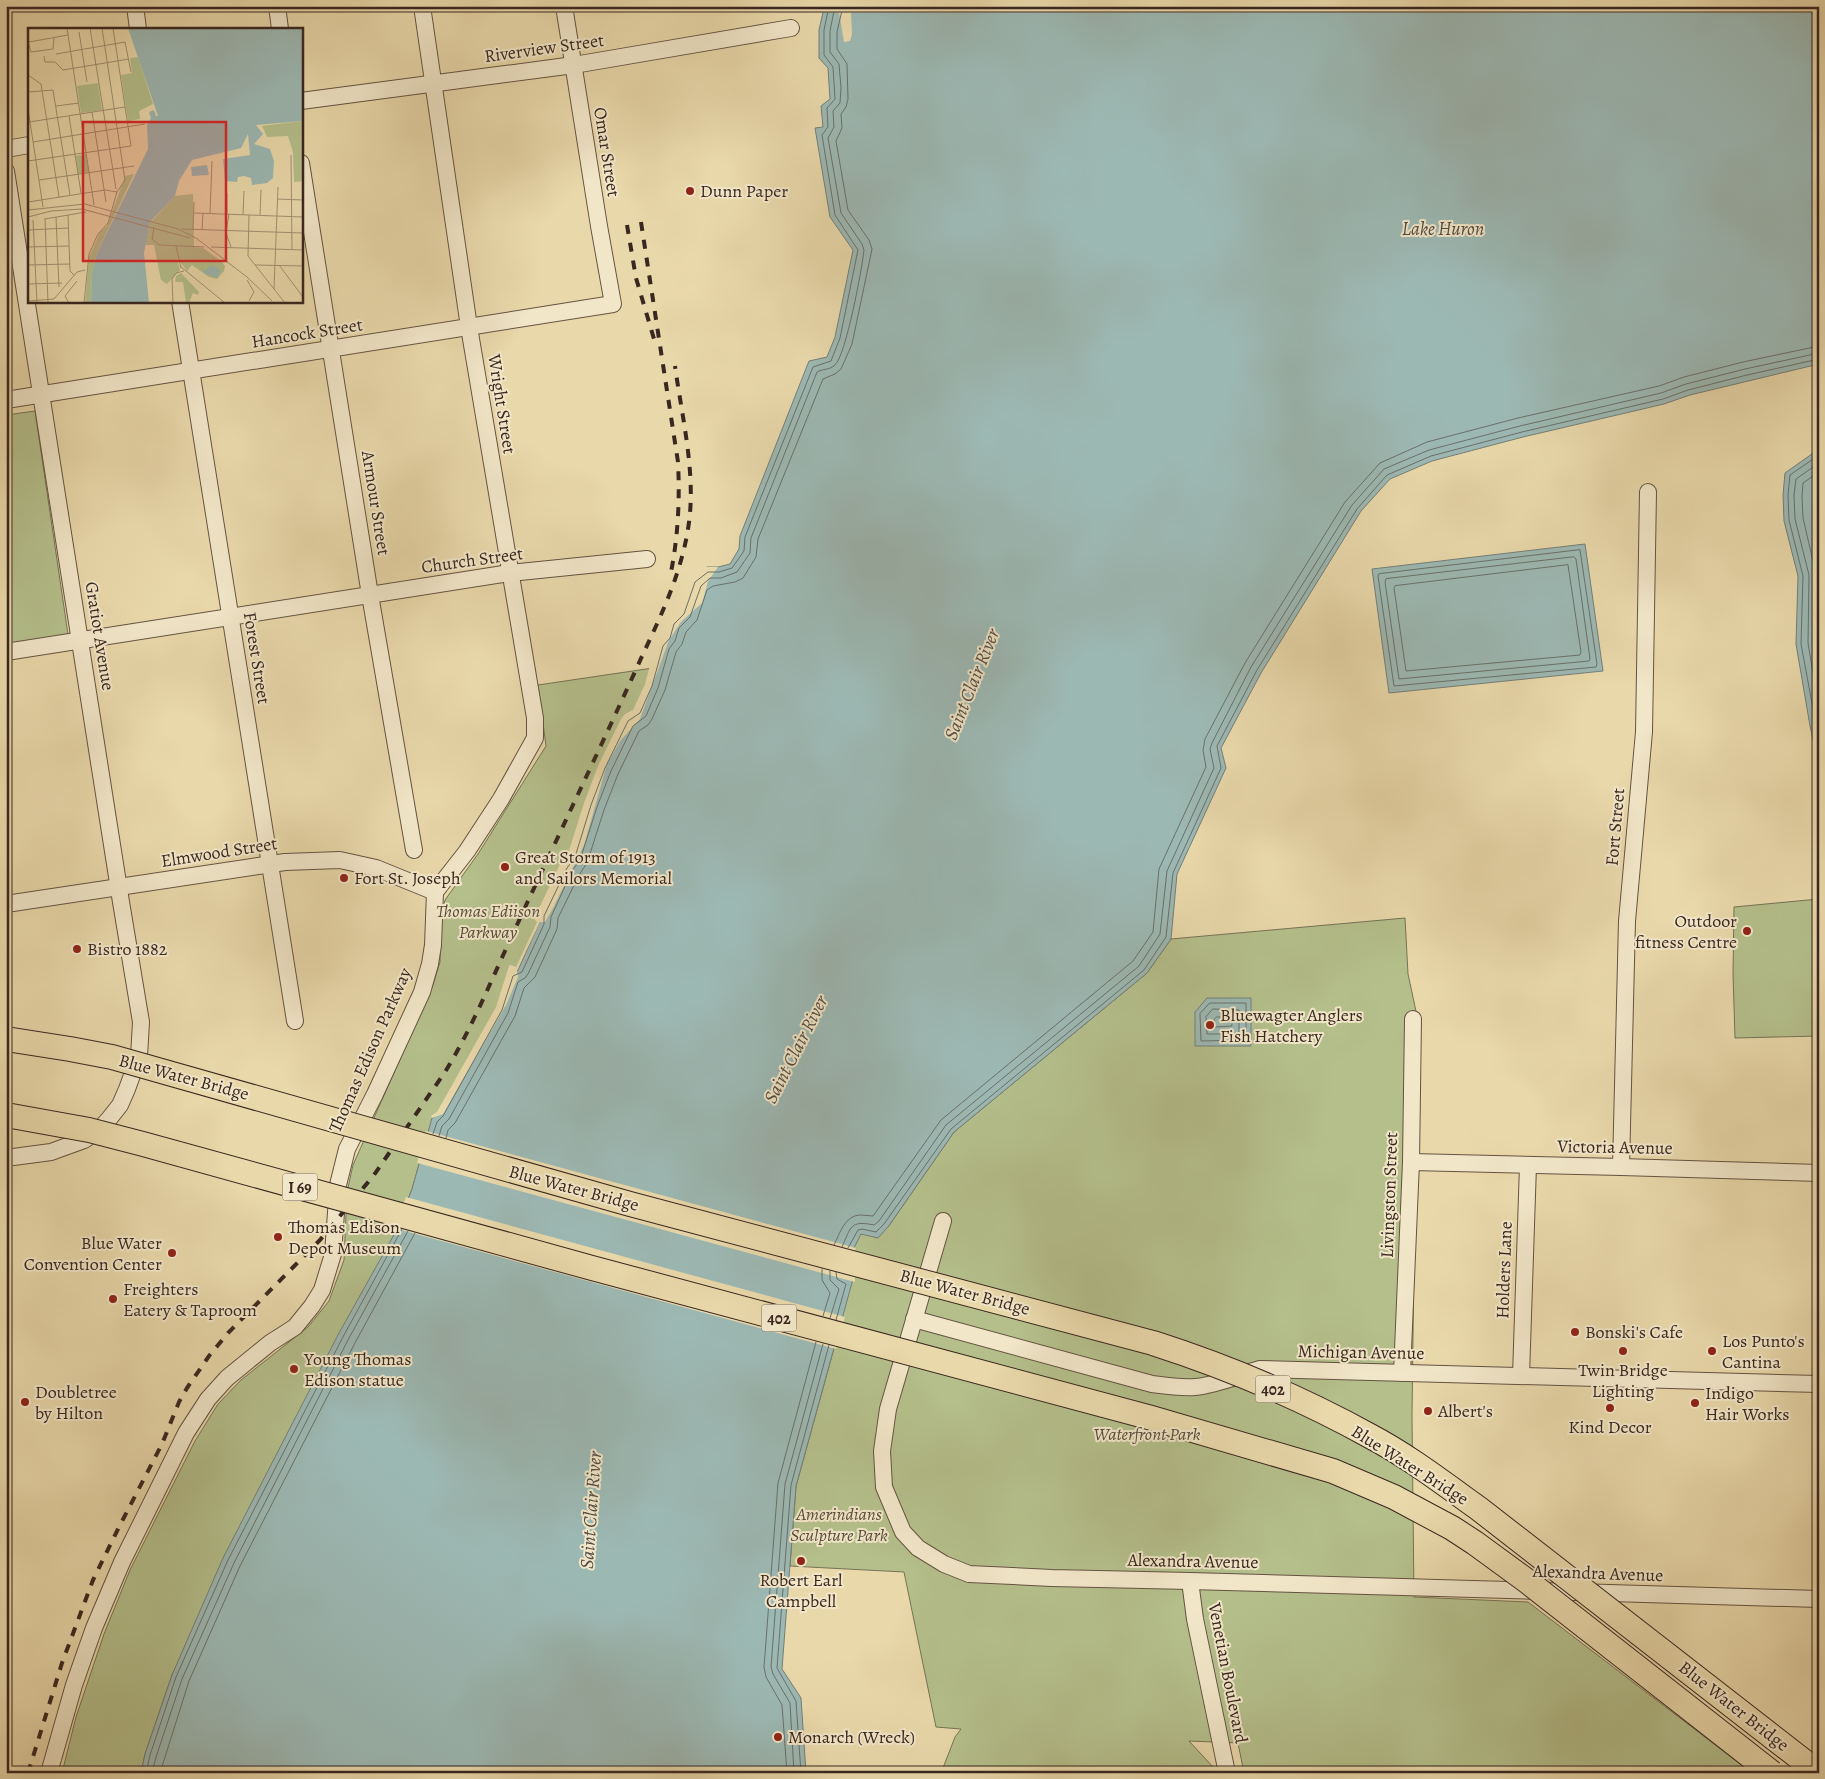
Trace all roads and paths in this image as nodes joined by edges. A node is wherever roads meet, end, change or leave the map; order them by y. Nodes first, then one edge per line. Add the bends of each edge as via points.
1 (135, 6) edge
2 (277, 6) edge
3 (422, 6) edge
4 (564, 6) edge
5 (138, 28) edge
6 (280, 28) edge
7 (791, 28) dead end
8 (574, 65) junction
9 (434, 82) junction
10 (302, 101) edge
11 (28, 145) edge
12 (6, 148) edge
13 (302, 169) edge
14 (6, 171) edge
15 (180, 302) edge
16 (613, 304) joint
17 (469, 327) junction
18 (332, 350) junction
19 (191, 371) junction
20 (41, 394) junction
21 (6, 400) edge
22 (1648, 492) dead end
23 (647, 559) dead end
24 (510, 573) junction
25 (370, 595) junction
26 (230, 617) junction
27 (80, 640) junction
28 (6, 652) edge
29 (414, 850) dead end
30 (270, 865) junction
31 (119, 887) junction
32 (435, 892) junction
33 (6, 904) edge
34 (1413, 1019) dead end
35 (295, 1021) dead end
36 (6, 1039) edge
37 (6, 1115) edge
38 (6, 1158) edge
39 (1410, 1162) junction
40 (1528, 1165) junction
41 (1621, 1167) junction
42 (1819, 1173) edge
43 (943, 1221) dead end
44 (592, 1268) joint
45 (914, 1319) junction
46 (1402, 1373) junction
47 (1521, 1376) junction
48 (1819, 1384) edge
49 (1190, 1581) junction
50 (1819, 1599) edge
51 (49, 1773) edge
52 (1228, 1773) edge
53 (1772, 1773) edge
54 (1819, 1773) edge

1 - 5 street
2 - 6 street
3 - 9 street, Wright Street
4 - 8 street, Omar Street
7 - 8 street, Riverview Street
8 - 9 street, Riverview Street
8 - 16 street, Omar Street
9 - 10 street, Riverview Street
9 - 17 street, Wright Street
11 - 12 street
13 - 18 street, Armour Street
14 - 20 street, Gratiot Avenue
15 - 19 street, Forest Street
16 - 17 street, Hancock Street
17 - 18 street, Hancock Street
17 - 24 street, Wright Street
18 - 19 street, Hancock Street
18 - 25 street, Armour Street
19 - 20 street, Hancock Street
19 - 26 street, Forest Street
20 - 21 street, Hancock Street
20 - 27 street, Gratiot Avenue
22 - 41 street, Fort Street via 1644,732 1627,921
23 - 24 street, Church Street
24 - 25 street, Church Street
24 - 32 street, Wright Street via 534,712 535,738 502,799
25 - 26 street, Church Street
25 - 29 street, Armour Street
26 - 27 street, Church Street
26 - 30 street, Forest Street
27 - 28 street, Church Street
27 - 31 street, Gratiot Avenue
30 - 31 street, Elmwood Street
30 - 32 street, Elmwood Street via 340,860 376,868
30 - 35 street, Forest Street
31 - 33 street, Elmwood Street
31 - 38 street, Gratiot Avenue via 142,1022 140,1056 120,1104 110,1119 84,1140 51,1152
32 - 51 street, Thomas Edison Parkway via 430,964 422,992 347,1149 338,1185 333,1254 322,1290 295,1327 227,1378 208,1399 186,1433 122,1562 94,1628 69,1699
34 - 39 street, Livingston Street
36 - 54 highway, Blue Water Bridge / 402, bridge via 112,1058 239,1092 630,1204 1153,1343 1218,1365 1370,1436 1438,1479
37 - 44 highway, Blue Water Bridge / I 69, bridge via 89,1130 143,1144
39 - 40 street, Victoria Avenue
39 - 46 street, Livingston Street
40 - 41 street, Victoria Avenue
40 - 47 street, Holders Lane
41 - 42 street, Victoria Avenue
43 - 45 street, Alexandra Avenue
44 - 53 highway, Blue Water Bridge / 402, bridge via 1148,1417 1280,1454 1364,1483 1475,1543
45 - 46 street, Michigan Avenue via 1152,1384 1196,1387 1260,1369
45 - 49 street, Alexandra Avenue via 888,1409 882,1451 884,1487 903,1532 918,1548 969,1574
46 - 47 street, Michigan Avenue
47 - 48 street, Michigan Avenue
49 - 50 street, Alexandra Avenue
49 - 52 street, Venetian Boulevard

